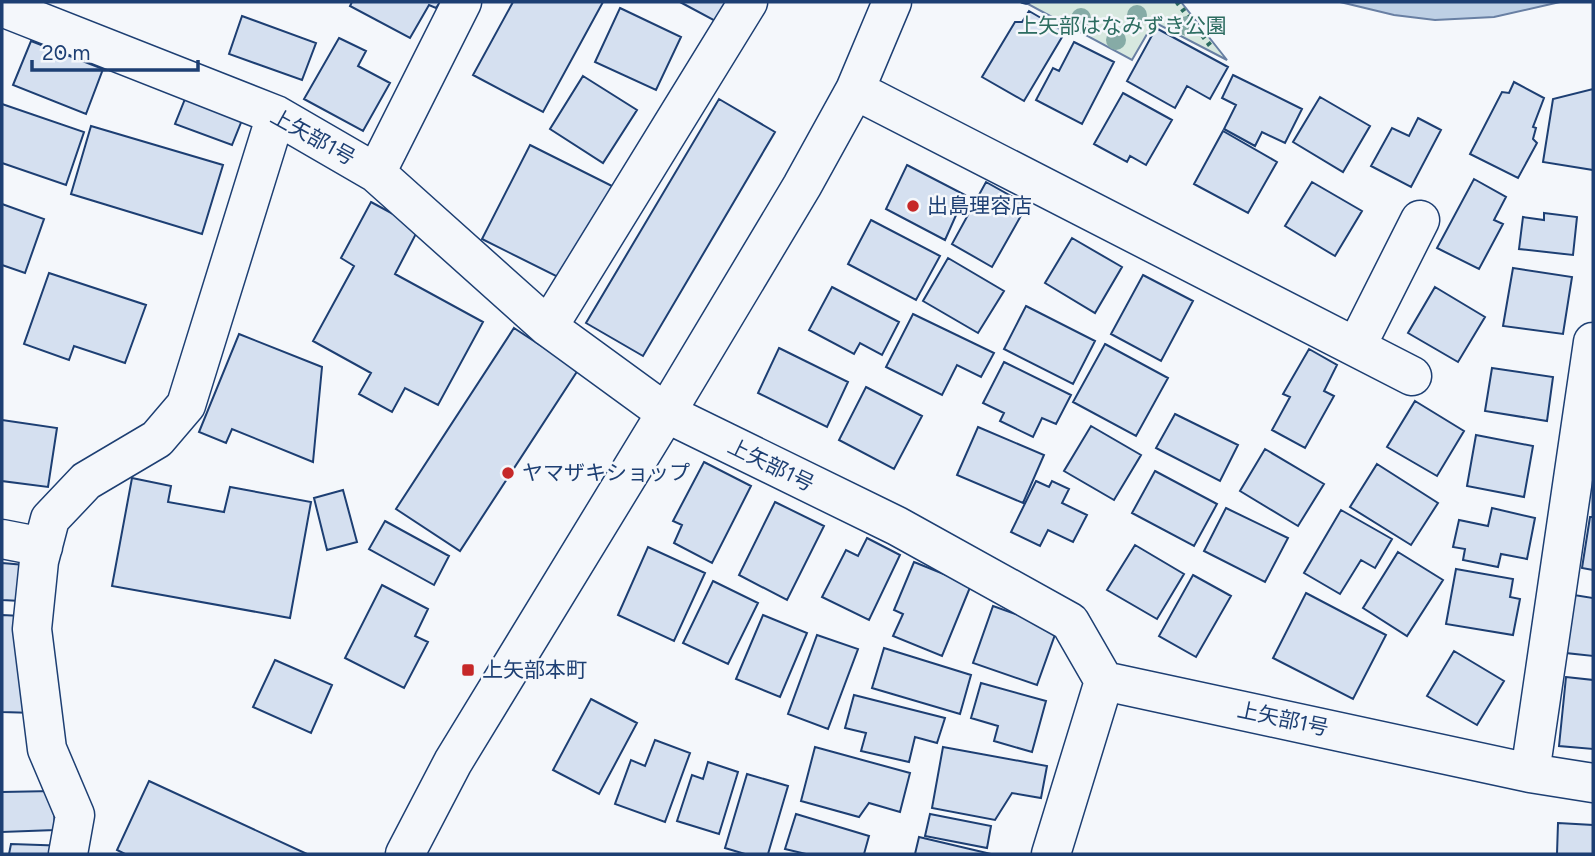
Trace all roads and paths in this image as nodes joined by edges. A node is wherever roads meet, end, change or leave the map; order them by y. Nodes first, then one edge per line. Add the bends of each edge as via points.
1 (462, 2) edge
2 (748, 2) edge
3 (892, 2) edge
4 (2, 7) edge
5 (855, 90) junction
6 (276, 115) junction
7 (376, 173) junction
8 (1419, 220) dead end
9 (548, 327) junction
10 (1593, 342) edge
11 (1356, 347) junction
12 (1412, 376) dead end
13 (666, 413) junction
14 (2, 539) edge
15 (43, 547) junction
16 (1104, 681) junction
17 (1530, 774) junction
18 (1593, 783) edge
19 (68, 854) edge
20 (405, 854) edge
21 (1051, 854) edge

1 - 7 street
2 - 9 street
3 - 5 street
4 - 6 street, 上矢部1号
5 - 11 street
5 - 13 street
6 - 7 street, 上矢部1号
6 - 15 street via 186,405 157,439 86,481 50,519
7 - 9 street, 上矢部1号
8 - 11 street
9 - 13 street, 上矢部1号
10 - 17 street
11 - 12 street
13 - 16 street, 上矢部1号 via 897,526 1070,622
13 - 20 street via 453,762
14 - 15 street
15 - 19 street via 32,629 47,749 75,816
16 - 17 street, 上矢部1号
16 - 21 street
17 - 18 street, 上矢部1号

